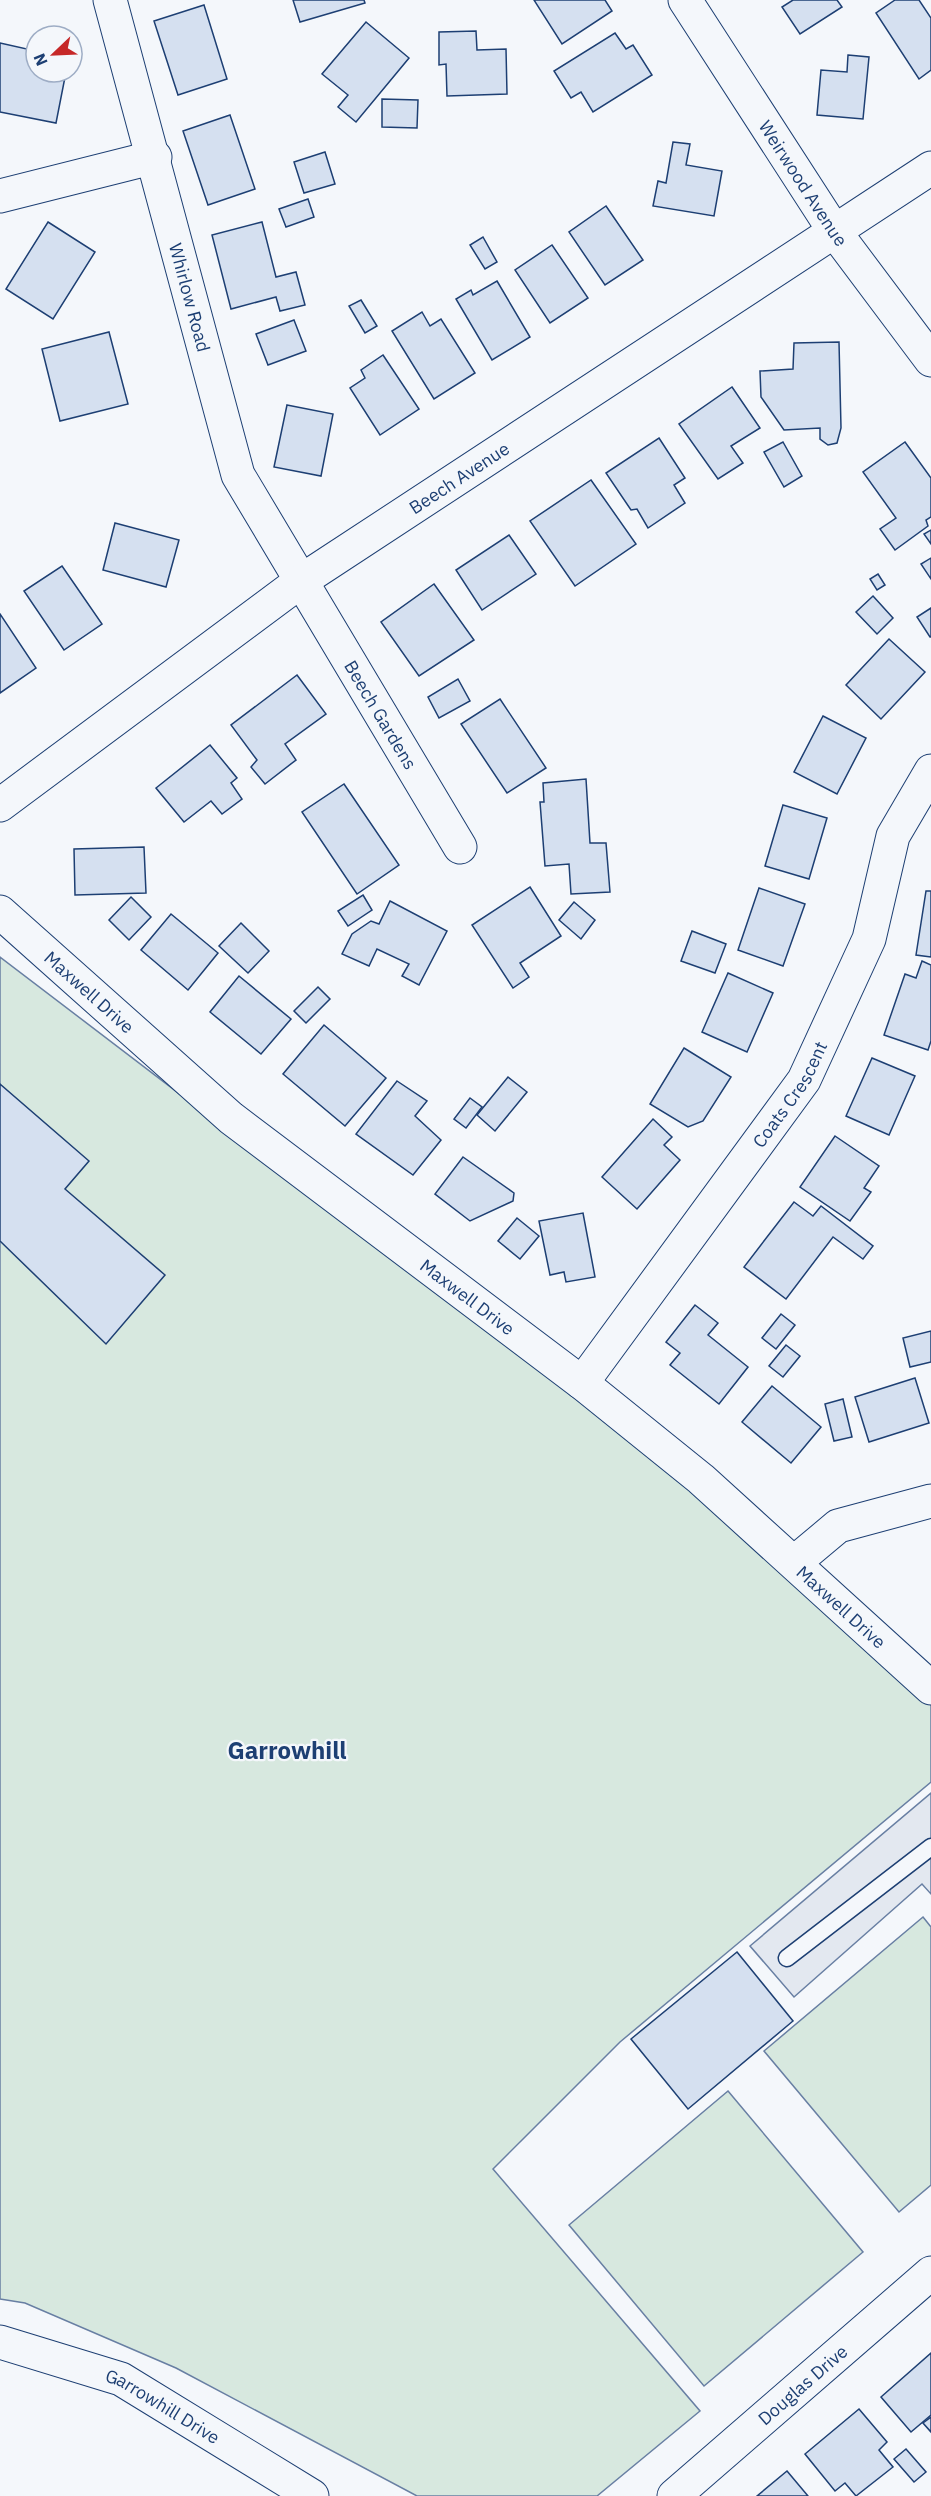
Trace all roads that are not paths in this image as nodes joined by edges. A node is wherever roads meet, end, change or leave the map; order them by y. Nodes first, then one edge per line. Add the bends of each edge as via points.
1 (110, 0) edge
2 (684, 0) edge
3 (155, 157) junction
4 (931, 168) edge
5 (0, 196) edge
6 (835, 232) junction
7 (931, 360) edge
8 (301, 581) junction
9 (931, 771) edge
10 (0, 805) edge
11 (460, 847) dead end
12 (0, 912) edge
13 (582, 1383) junction
14 (931, 1501) edge
15 (795, 1562) junction
16 (931, 1688) edge
17 (931, 1847) edge
18 (787, 1958) dead end
19 (931, 2273) edge
20 (0, 2342) edge
21 (312, 2496) edge
22 (674, 2496) edge

1 - 3 street, Whirlow Road
2 - 6 street, Weirwood Avenue
3 - 5 street
3 - 8 street, Whirlow Road via 238,475
4 - 6 street, Beech Avenue
6 - 7 street, Weirwood Avenue
6 - 8 street, Beech Avenue
8 - 10 street, Beech Avenue
8 - 11 street, Beech Gardens
9 - 13 street, Coats Crescent via 893,836 869,939 804,1080
12 - 13 street, Maxwell Drive via 231,1118
13 - 15 street, Maxwell Drive via 701,1479
14 - 15 street via 838,1526
15 - 16 street, Maxwell Drive
17 - 18 lane
19 - 22 street, Douglas Drive
20 - 21 street, Garrowhill Drive via 121,2379

